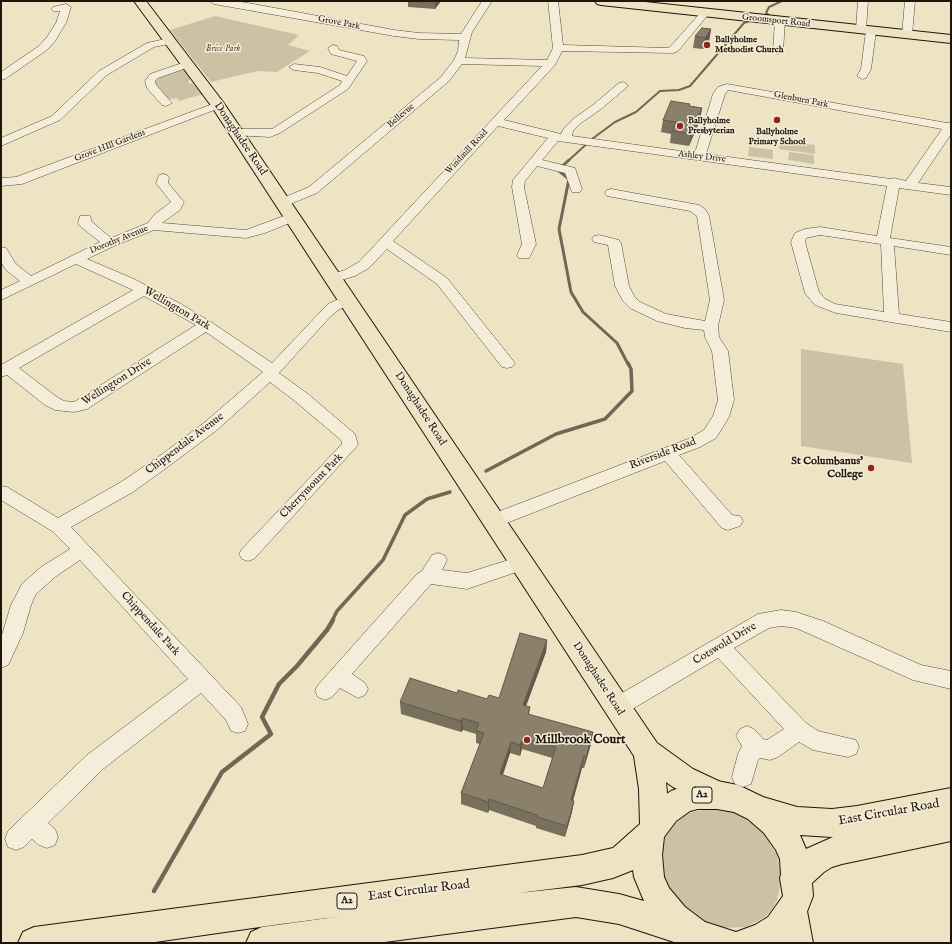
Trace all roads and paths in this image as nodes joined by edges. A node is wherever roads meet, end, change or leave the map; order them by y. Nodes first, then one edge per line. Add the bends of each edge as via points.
1 (141, 1) edge
2 (214, 1) edge
3 (487, 1) edge
4 (553, 1) edge
5 (601, 1) edge
6 (862, 1) edge
7 (910, 1) edge
8 (654, 4) edge
9 (56, 9) dead end
10 (705, 13) junction
11 (780, 21) junction
12 (866, 30) junction
13 (907, 35) junction
14 (464, 37) junction
15 (951, 39) edge
16 (170, 40) junction
17 (333, 48) dead end
18 (558, 48) junction
19 (778, 51) dead end
20 (459, 60) junction
21 (551, 63) junction
22 (188, 64) junction
23 (294, 67) dead end
24 (862, 76) dead end
25 (1, 77) edge
26 (349, 80) junction
27 (623, 85) dead end
28 (166, 103) dead end
29 (218, 105) junction
30 (496, 122) junction
31 (950, 126) edge
32 (236, 133) junction
33 (560, 138) junction
34 (1, 142) edge
35 (700, 156) junction
36 (534, 162) junction
37 (163, 178) dead end
38 (1, 182) edge
39 (894, 182) junction
40 (910, 184) junction
41 (576, 189) dead end
42 (951, 191) edge
43 (611, 193) dead end
44 (288, 210) junction
45 (85, 219) dead end
46 (154, 226) junction
47 (599, 239) dead end
48 (386, 242) junction
49 (109, 243) junction
50 (886, 243) junction
51 (1, 251) edge
52 (951, 251) edge
53 (524, 255) dead end
54 (75, 259) junction
55 (334, 278) junction
56 (30, 282) junction
57 (143, 290) junction
58 (1, 296) edge
59 (348, 300) junction
60 (892, 318) junction
61 (206, 326) junction
62 (711, 326) junction
63 (951, 327) edge
64 (507, 363) dead end
65 (5, 370) edge
66 (271, 372) junction
67 (668, 453) junction
68 (1, 492) edge
69 (493, 521) junction
70 (734, 521) dead end
71 (58, 526) junction
72 (82, 550) junction
73 (248, 554) dead end
74 (438, 560) dead end
75 (521, 562) junction
76 (429, 576) junction
77 (720, 647) junction
78 (1, 659) edge
79 (338, 676) junction
80 (951, 680) edge
81 (201, 681) junction
82 (358, 689) dead end
83 (325, 691) dead end
84 (617, 707) junction
85 (238, 724) dead end
86 (799, 730) junction
87 (848, 748) dead end
88 (647, 752) junction
89 (743, 778) dead end
90 (717, 795) junction
91 (951, 802) edge
92 (758, 809) junction
93 (951, 827) edge
94 (652, 830) junction
95 (32, 833) dead end
96 (795, 878) junction
97 (792, 911) junction
98 (713, 940) edge
99 (34, 943) edge
100 (262, 943) edge
101 (746, 943) edge
102 (797, 943) edge

1 - 16 main road, Donaghadee Road
2 - 14 street, Grove Park via 400,34
3 - 14 street, Bellevue
4 - 18 street
5 - 8 main road, Groomsport Road
6 - 12 street
7 - 13 street
8 - 10 main road, Groomsport Road
9 - 25 street via 66,7 61,23 51,39 43,48
10 - 11 main road, Groomsport Road
10 - 18 street via 674,49 668,51
11 - 12 main road, Groomsport Road
11 - 19 street
12 - 13 main road, Groomsport Road
12 - 24 street via 866,69
13 - 15 main road, Groomsport Road
14 - 20 street, Bellevue
16 - 22 main road, Donaghadee Road
16 - 34 street via 151,45 103,73 56,118
17 - 26 street via 335,52 360,58 362,61
18 - 21 street, Windmill Road
20 - 21 street
20 - 44 street, Bellevue via 445,79 313,190 299,198
21 - 30 street, Windmill Road
22 - 28 street via 154,76 150,81 151,86
22 - 29 main road, Donaghadee Road
23 - 26 street via 320,70
26 - 32 street via 344,87 270,133
27 - 33 street via 577,121
29 - 32 main road, Donaghadee Road
29 - 38 street, Grove HIll Gardens via 18,181
30 - 33 street, Ashley Drive
30 - 48 street, Windmill Road
31 - 35 street, Glenburn Park via 728,87 722,89 719,94
31 - 40 street
32 - 44 main road, Donaghadee Road
33 - 35 street, Ashley Drive
33 - 36 street
35 - 39 street, Ashley Drive
36 - 41 street via 571,171
36 - 53 street via 519,180 518,187 529,244
37 - 46 street via 162,183 178,202 159,218
39 - 40 street, Ashley Drive
39 - 50 street via 883,238
40 - 42 street, Ashley Drive
43 - 62 street, Riverside Road via 671,203 694,208 700,212 705,223 717,300
44 - 46 street, Dorothy Avenue via 260,230 246,234
44 - 55 main road, Donaghadee Road
45 - 49 street via 85,222
46 - 49 street, Dorothy Avenue
47 - 62 street via 614,243 622,286 635,305 662,318
48 - 55 street, Windmill Road via 364,265
48 - 64 street via 442,281
49 - 54 street, Dorothy Avenue
50 - 52 street
50 - 60 street
50 - 60 street via 820,231 800,236 798,242 812,293 820,302 841,310
51 - 56 street via 11,267
54 - 56 street, Dorothy Avenue
54 - 57 street, Wellington Park
55 - 59 main road, Donaghadee Road
56 - 58 street, Dorothy Avenue
57 - 61 street, Wellington Park
57 - 65 street
59 - 66 street, Chippendale Avenue via 324,314
59 - 69 main road, Donaghadee Road
60 - 63 street
61 - 65 street, Wellington Drive via 74,407 61,406 51,401
61 - 66 street, Wellington Park
62 - 67 street, Riverside Road via 712,337 720,351 726,400 721,418 710,434
66 - 71 street, Chippendale Avenue via 211,426 167,459 127,487
66 - 73 street, Cherrymount Park via 349,438 350,445
67 - 69 street, Riverside Road
67 - 70 street via 728,523
68 - 71 street
69 - 75 main road, Donaghadee Road
71 - 72 street, Chippendale Park
72 - 78 street via 48,572 29,589
72 - 81 street, Chippendale Park
74 - 76 street
75 - 76 street via 467,581
75 - 84 main road, Donaghadee Road
76 - 79 street
77 - 80 street, Cotswold Drive via 764,620 796,620 920,674
77 - 84 street, Cotswold Drive
77 - 86 street
79 - 82 street
79 - 83 street
81 - 85 street, Chippendale Park via 234,714
81 - 95 street via 95,762
84 - 88 main road, Donaghadee Road
86 - 87 street via 813,740
86 - 89 street via 770,750 752,742
88 - 90 main road, Donaghadee Road via 683,778
88 - 94 main road via 653,790
90 - 92 main road, A2 via 738,800
90 - 94 main road, A2 via 698,795 681,801 666,811
91 - 92 main road, East Circular Road / A2 via 832,823 797,821
92 - 96 main road, A2 via 774,823 787,840 795,859
93 - 96 main road via 825,854 813,861
94 - 98 main road via 646,855 649,877 658,899 674,918
94 - 99 main road, East Circular Road / A2 via 624,859 582,870
96 - 97 main road, A2 via 798,896
97 - 101 main road, A2 via 779,928 761,940
97 - 102 main road
98 - 100 main road via 619,909 576,902

